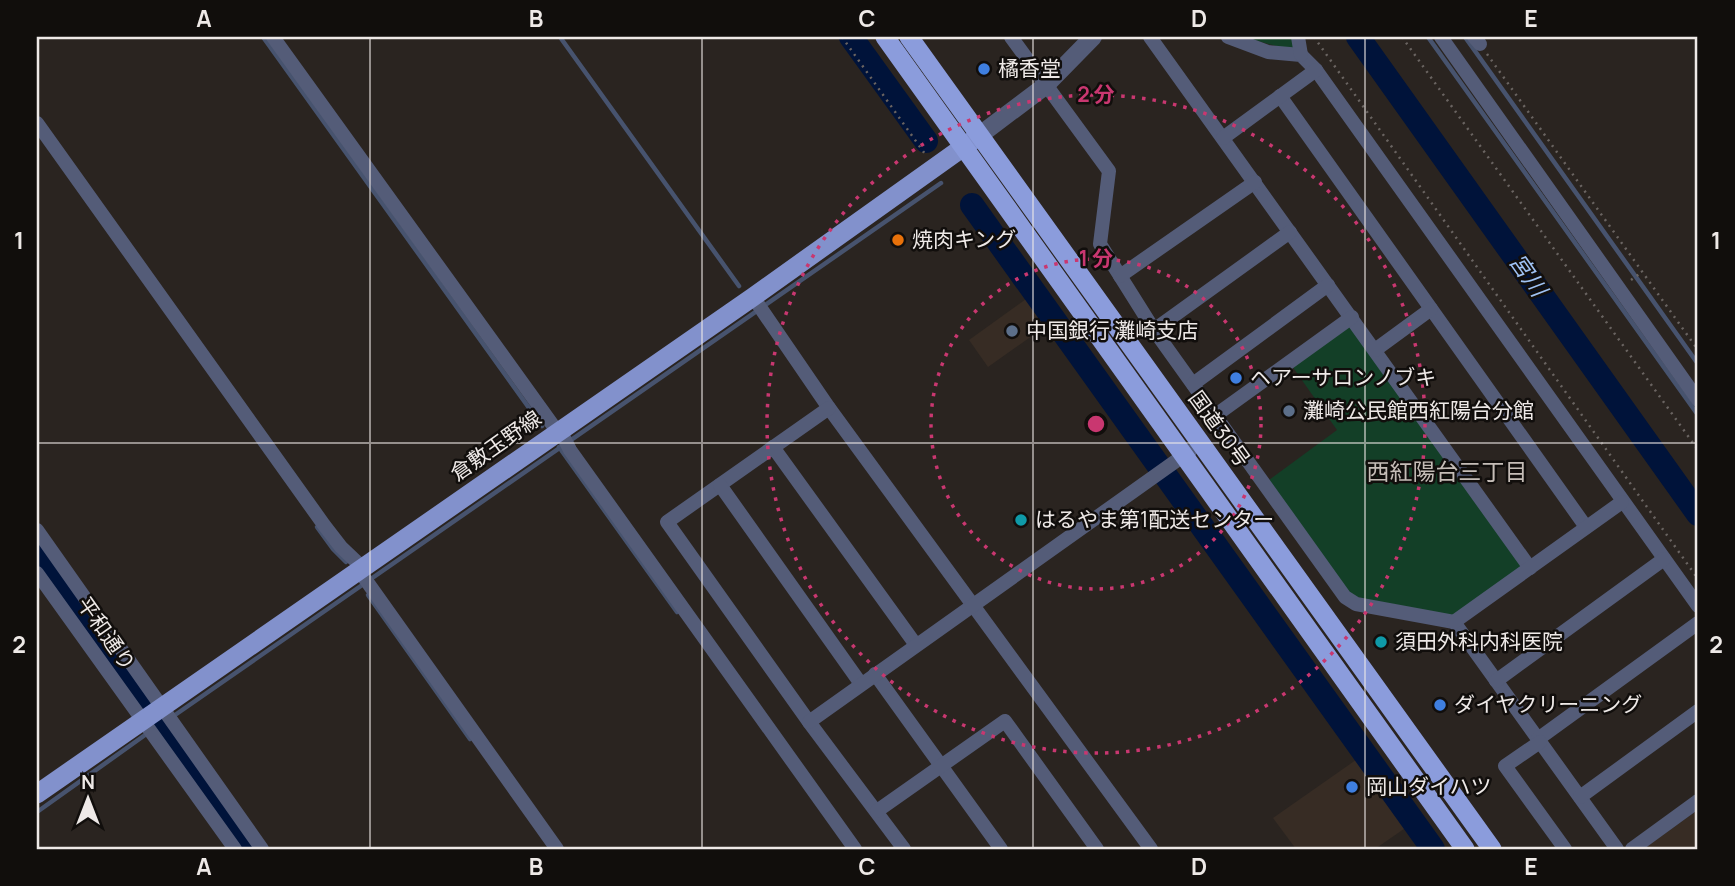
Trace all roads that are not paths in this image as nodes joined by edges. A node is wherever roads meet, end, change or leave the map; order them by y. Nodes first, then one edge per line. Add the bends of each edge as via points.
1 (273, 37) edge
2 (885, 37) edge
3 (909, 37) edge
4 (1011, 37) edge
5 (1093, 37) edge
6 (1150, 37) edge
7 (1228, 37) edge
8 (1298, 37) edge
9 (1441, 37) edge
10 (1301, 55) junction
11 (1316, 70) junction
12 (1045, 86) junction
13 (1280, 96) junction
14 (37, 123) edge
15 (980, 135) junction
16 (1223, 138) junction
17 (963, 147) junction
18 (1255, 182) junction
19 (1290, 232) junction
20 (1120, 276) junction
21 (1328, 285) junction
22 (758, 304) junction
23 (1431, 309) junction
24 (1352, 317) junction
25 (1154, 330) junction
26 (1375, 350) junction
27 (1193, 384) junction
28 (1698, 400) edge
29 (829, 408) junction
30 (1216, 415) junction
31 (564, 439) junction
32 (1201, 443) junction
33 (773, 447) junction
34 (1184, 455) junction
35 (720, 485) junction
36 (1622, 502) junction
37 (1586, 527) junction
38 (37, 530) edge
39 (1664, 559) junction
40 (1530, 568) junction
41 (37, 573) edge
42 (364, 575) junction
43 (974, 604) junction
44 (1698, 606) edge
45 (1454, 622) junction
46 (1698, 623) edge
47 (916, 645) junction
48 (875, 674) junction
49 (1496, 681) junction
50 (861, 684) junction
51 (1698, 710) edge
52 (151, 713) junction
53 (809, 722) junction
54 (1539, 740) junction
55 (941, 766) junction
56 (37, 794) edge
57 (1580, 797) junction
58 (1698, 802) edge
59 (877, 811) junction
60 (234, 849) edge
61 (262, 849) edge
62 (557, 849) edge
63 (855, 849) edge
64 (904, 849) edge
65 (1001, 849) edge
66 (1097, 849) edge
67 (1151, 849) edge
68 (1465, 849) edge
69 (1492, 849) edge
70 (1564, 849) edge
71 (1617, 849) edge
72 (1632, 849) edge

1 - 31 street
2 - 17 highway, 国道30号
3 - 15 highway, 国道30号
4 - 12 street
5 - 12 street
6 - 16 street
7 - 10 street via 1268,52
8 - 10 street
9 - 28 street
10 - 11 street
11 - 13 street
11 - 36 street
12 - 15 street
12 - 20 street via 1109,171 1100,244
13 - 16 street
13 - 23 street
14 - 42 street
15 - 17 main road, 倉敷玉野線
15 - 32 highway, 国道30号
16 - 18 street
17 - 22 main road, 倉敷玉野線
17 - 34 highway, 国道30号
18 - 19 street
18 - 20 street
19 - 21 street
19 - 25 street
20 - 25 street
21 - 24 street
21 - 27 street
22 - 29 street
22 - 31 main road, 倉敷玉野線
23 - 26 street
23 - 37 street
24 - 26 street
24 - 30 street
25 - 27 street
26 - 40 street
27 - 30 street
29 - 33 street
29 - 43 street
30 - 45 street via 1350,602
31 - 42 main road, 倉敷玉野線
31 - 63 street
32 - 34 street
32 - 69 highway, 国道30号
33 - 35 street
33 - 47 street
34 - 43 street
34 - 68 highway, 国道30号
35 - 50 street
35 - 53 street via 667,522
36 - 37 street
36 - 39 street
37 - 40 street
38 - 52 street
39 - 44 street
39 - 49 street
40 - 45 street
41 - 52 street, 平和通り
42 - 52 main road, 倉敷玉野線
42 - 62 street
43 - 47 street
43 - 67 street
45 - 49 street
46 - 54 street
47 - 48 street
48 - 50 street
48 - 55 street
49 - 54 street
50 - 53 street
51 - 57 street
52 - 56 main road, 倉敷玉野線
52 - 60 street
52 - 61 street
53 - 59 street
54 - 57 street
54 - 70 street via 1505,766
55 - 59 street
55 - 65 street
55 - 66 street via 1004,721
57 - 71 street
58 - 72 street
59 - 64 street

